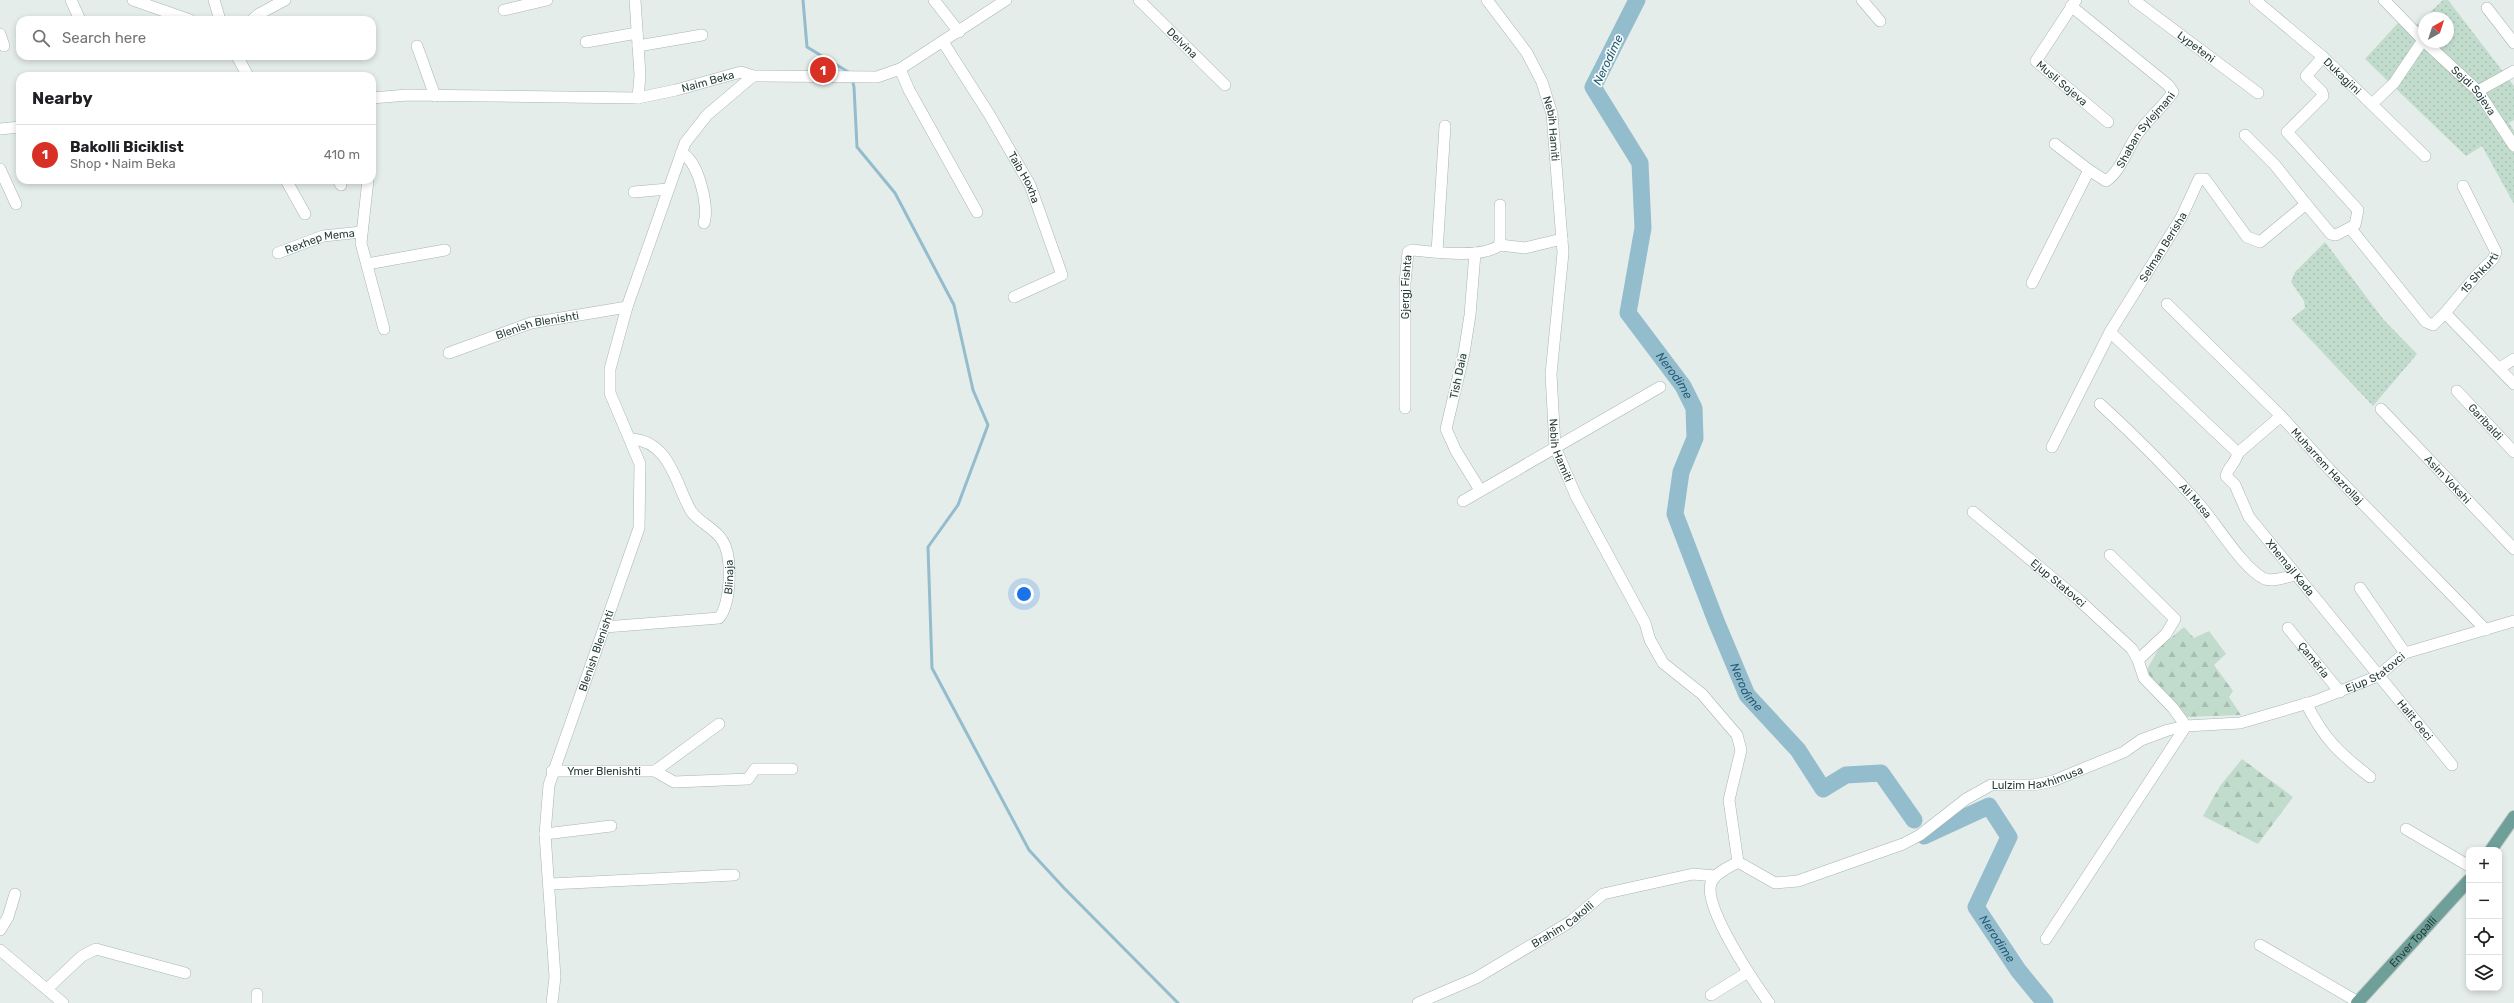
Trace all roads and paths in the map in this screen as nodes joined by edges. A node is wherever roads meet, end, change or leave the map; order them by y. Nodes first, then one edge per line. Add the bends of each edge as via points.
1 (71, 0) edge
2 (133, 0) edge
3 (214, 0) edge
4 (285, 0) edge
5 (547, 0) edge
6 (635, 0) edge
7 (934, 0) edge
8 (1006, 0) edge
9 (1139, 0) edge
10 (1488, 0) edge
11 (1862, 0) edge
12 (2134, 0) edge
13 (2255, 0) edge
14 (2384, 0) edge
15 (2074, 3) edge
16 (2487, 8) dead end
17 (504, 10) dead end
18 (78, 16) edge
19 (179, 16) edge
20 (219, 16) edge
21 (257, 16) edge
22 (1880, 21) dead end
23 (959, 32) junction
24 (637, 33) junction
25 (0, 34) edge
26 (702, 35) dead end
27 (2418, 35) edge
28 (586, 42) dead end
29 (943, 42) junction
30 (2514, 44) edge
31 (4, 46) dead end
32 (417, 46) dead end
33 (638, 46) junction
34 (2419, 48) edge
35 (2432, 48) edge
36 (2323, 58) junction
37 (239, 60) edge
38 (900, 69) junction
39 (2514, 71) edge
40 (246, 72) edge
41 (753, 76) junction
42 (1225, 85) dead end
43 (2478, 91) junction
44 (2258, 93) dead end
45 (435, 96) junction
46 (376, 98) edge
47 (638, 98) junction
48 (2372, 104) junction
49 (2108, 122) dead end
50 (1445, 126) dead end
51 (16, 127) edge
52 (0, 129) edge
53 (2245, 135) dead end
54 (2055, 144) dead end
55 (2514, 146) edge
56 (681, 153) junction
57 (2425, 156) dead end
58 (0, 169) edge
59 (2089, 170) junction
60 (288, 184) edge
61 (368, 184) edge
62 (2463, 186) dead end
63 (668, 189) junction
64 (634, 192) dead end
65 (16, 204) dead end
66 (2306, 204) junction
67 (1500, 205) dead end
68 (977, 212) dead end
69 (305, 214) dead end
70 (704, 222) dead end
71 (2351, 229) junction
72 (362, 232) junction
73 (1562, 239) junction
74 (1500, 244) junction
75 (445, 250) dead end
76 (1437, 252) junction
77 (278, 253) dead end
78 (1475, 253) junction
79 (367, 264) junction
80 (2032, 283) dead end
81 (1014, 297) dead end
82 (2167, 304) dead end
83 (627, 306) junction
84 (2446, 313) junction
85 (384, 329) dead end
86 (2110, 332) junction
87 (449, 353) dead end
88 (2514, 359) edge
89 (2500, 368) junction
90 (2514, 384) edge
91 (1660, 387) dead end
92 (2457, 391) dead end
93 (2100, 404) dead end
94 (1405, 408) dead end
95 (2381, 409) dead end
96 (2281, 416) junction
97 (631, 439) junction
98 (2052, 447) dead end
99 (1555, 448) junction
100 (2514, 452) edge
101 (2238, 453) junction
102 (1480, 490) junction
103 (1463, 501) dead end
104 (1974, 512) dead end
105 (2514, 549) edge
106 (2110, 556) dead end
107 (2295, 575) junction
108 (2360, 588) dead end
109 (2514, 621) edge
110 (605, 627) junction
111 (2288, 628) dead end
112 (2486, 630) junction
113 (2405, 653) junction
114 (2138, 660) junction
115 (2378, 676) junction
116 (2340, 692) junction
117 (2306, 704) junction
118 (719, 724) dead end
119 (2186, 726) junction
120 (2452, 765) dead end
121 (792, 770) dead end
122 (552, 771) junction
123 (655, 771) junction
124 (2370, 777) dead end
125 (2514, 817) edge
126 (610, 826) dead end
127 (2406, 829) dead end
128 (545, 834) junction
129 (2493, 847) edge
130 (1738, 862) junction
131 (2466, 864) edge
132 (734, 875) dead end
133 (1715, 876) junction
134 (2466, 883) edge
135 (550, 884) junction
136 (15, 894) dead end
137 (0, 930) edge
138 (2046, 939) dead end
139 (2260, 945) dead end
140 (0, 950) edge
141 (185, 972) dead end
142 (1748, 972) junction
143 (47, 989) junction
144 (1711, 995) dead end
145 (2358, 1002) edge
146 (63, 1003) edge
147 (552, 1003) edge
148 (1418, 1003) edge
149 (1769, 1003) edge

1 - 18 street
2 - 19 street
3 - 20 street
4 - 21 street
5 - 17 street
6 - 24 street
7 - 23 street
8 - 23 street, Naim Beka
9 - 42 street, Delvina
10 - 73 street, Nebih Hamiti via 1527,53 1542,82 1552,114
11 - 22 street
12 - 44 street, Lypeteni
13 - 36 street, Dukagjini
14 - 27 street, Sejdi Sojeva
15 - 49 street, Musli Sojeva via 2036,61
15 - 59 street, Shaban Sylejmani via 2173,92 2139,132 2116,171 2106,181
16 - 30 street
23 - 29 street, Naim Beka
24 - 28 street
24 - 33 street
25 - 31 street
26 - 33 street
29 - 38 street, Naim Beka
29 - 81 street, Taib Hoxha via 1030,185 1062,275
32 - 45 street
33 - 47 street
34 - 48 street via 2394,83
35 - 43 street, Sejdi Sojeva
36 - 48 street, Dukagjini
36 - 71 street via 2306,76 2323,96 2287,132 2358,210 2355,225
37 - 40 street
38 - 41 street, Naim Beka via 877,77
38 - 68 street via 909,90
39 - 43 street
41 - 47 street, Naim Beka via 741,72
41 - 56 street, Blenish Blenishti via 707,115 685,143
43 - 55 street, Sejdi Sojeva
45 - 46 street, Naim Beka
45 - 47 street, Naim Beka
48 - 57 street, Dukagjini
50 - 76 street
51 - 52 street
53 - 66 street
54 - 59 street, Shaban Sylejmani
56 - 63 street, Blenish Blenishti
56 - 70 street via 688,155 692,162 707,207
58 - 65 street
59 - 80 street
60 - 69 street
61 - 72 street, Rexhep Mema
62 - 84 street, 15 Shkurti via 2496,252 2493,260 2475,277
63 - 64 street
63 - 83 street, Blenish Blenishti
66 - 71 street via 2328,233 2336,235
66 - 86 street, Selman Berisha via 2260,242 2247,237 2205,179 2199,179 2181,218
67 - 74 street
71 - 84 street, 15 Shkurti via 2426,322 2433,325
72 - 77 street, Rexhep Mema via 323,236
72 - 79 street, Rexhep Mema via 361,243
73 - 74 street via 1525,248
73 - 99 street, Nebih Hamiti via 1563,253 1551,374
74 - 78 street, Gjergj Fishta via 1495,248
75 - 79 street
76 - 78 street, Gjergj Fishta
76 - 94 street, Gjergj Fishta via 1412,250 1406,256
78 - 102 street, Tish Daia via 1464,353 1446,429
79 - 85 street, Rexhep Mema
82 - 96 street, Muharrem Hazrollaj
83 - 87 street, Blenish Blenishti via 531,323
83 - 97 street, Blenish Blenishti via 610,370 610,393
84 - 89 street via 2475,346
86 - 98 street, Selman Berisha
86 - 101 street
88 - 89 street
89 - 90 street
91 - 99 street
92 - 100 street, Garibaldi
93 - 107 street, Ali Musa via 2150,450 2199,504 2244,561 2262,578 2268,581
95 - 105 street, Asim Vokshi
96 - 101 street, Xhemajl Kada
96 - 112 street, Muharrem Hazrollaj
97 - 110 street, Blenish Blenishti via 640,464 639,528
97 - 110 street, Blinaja via 637,439 664,454 694,515 722,540 729,570 726,610 719,618
99 - 102 street
99 - 130 street, Nebih Hamiti via 1576,496 1645,623 1650,640 1663,663 1702,694 1737,735 1741,750 1729,800
101 - 107 street, Xhemajl Kada via 2226,476 2235,485 2249,517
102 - 103 street
104 - 114 street, Ejup Statovci via 2109,628 2135,653
106 - 114 street via 2175,619 2166,634
107 - 115 street, Xhemajl Kada via 2320,602
108 - 113 street
109 - 112 street, Ejup Statovci
110 - 122 street, Blenish Blenishti
111 - 116 street, Çamëria
112 - 113 street, Ejup Statovci
113 - 115 street, Ejup Statovci
114 - 119 street, Ejup Statovci via 2144,678 2173,708
115 - 116 street, Ejup Statovci
115 - 120 street, Halit Geci
116 - 117 street, Ejup Statovci
117 - 119 street, Ejup Statovci via 2240,723
117 - 124 street via 2320,730 2338,752
118 - 123 street, Ymer Blenishti
119 - 130 street, Lulzim Haxhimusa via 2141,740 2124,752 2053,781 2034,786 1991,785 1966,799 1920,835 1903,844 1798,881 1775,883
119 - 138 street
121 - 123 street, Ymer Blenishti via 755,769 748,779 674,782
122 - 123 street, Ymer Blenishti
122 - 128 street, Blenish Blenishti
125 - 129 main road
126 - 128 street
127 - 131 street
128 - 135 street, Blenish Blenishti
130 - 133 street
132 - 135 street
133 - 142 street via 1710,891 1713,907
133 - 148 street, Brahim Cakolli via 1693,874 1603,894 1570,922 1476,978
134 - 145 main road, Enver Topalli
135 - 147 street, Blenish Blenishti via 555,977
136 - 137 street via 8,917
139 - 145 street
140 - 143 street
141 - 143 street via 96,949 82,956
142 - 144 street
142 - 149 street
143 - 146 street

